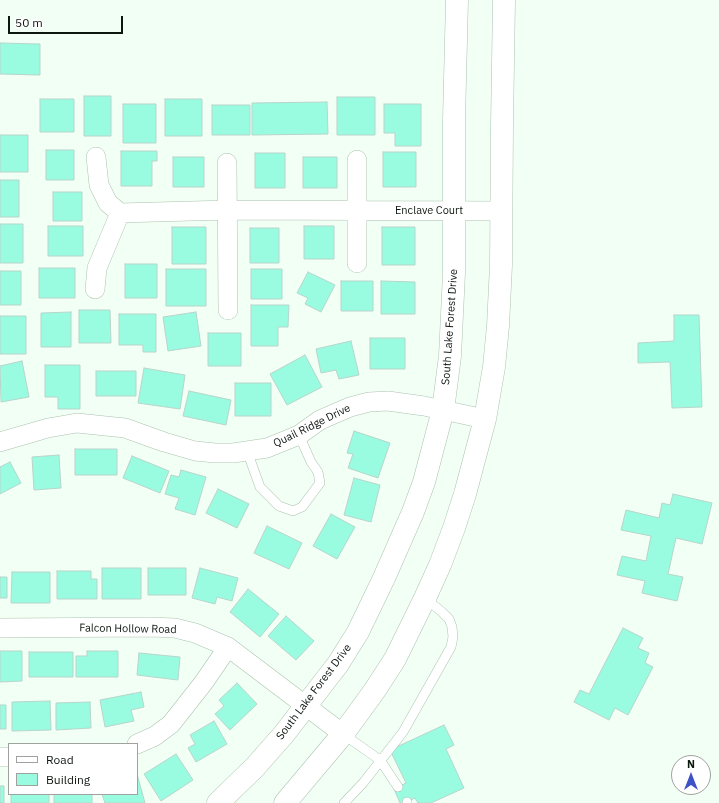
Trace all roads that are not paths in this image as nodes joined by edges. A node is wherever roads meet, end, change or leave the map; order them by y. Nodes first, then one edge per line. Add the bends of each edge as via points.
1 (457, 0) edge
2 (504, 0) edge
3 (96, 157) dead end
4 (357, 160) dead end
5 (227, 163) dead end
6 (227, 210) junction
7 (356, 211) junction
8 (454, 211) junction
9 (120, 212) junction
10 (502, 212) junction
11 (357, 263) dead end
12 (95, 289) dead end
13 (228, 310) dead end
14 (443, 410) junction
15 (485, 419) junction
16 (299, 434) junction
17 (0, 442) edge
18 (247, 451) junction
19 (425, 598) junction
20 (0, 628) edge
21 (228, 647) junction
22 (306, 706) junction
23 (343, 734) junction
24 (138, 744) edge
25 (380, 760) junction
26 (398, 787) dead end
27 (218, 803) edge
28 (285, 803) edge
29 (344, 803) edge

1 - 8 main road, South Lake Forest Drive
2 - 10 main road
3 - 9 street via 99,185 108,203
4 - 7 street
5 - 6 street
6 - 7 street, Enclave Court
6 - 9 street, Enclave Court
6 - 13 street
7 - 8 street, Enclave Court
7 - 11 street
8 - 10 street, Enclave Court
8 - 14 main road, South Lake Forest Drive via 450,356
9 - 12 street via 97,268
10 - 15 main road via 498,326
14 - 15 street, Quail Ridge Drive
14 - 16 street, Quail Ridge Drive via 388,401 369,402 320,420
14 - 22 main road, South Lake Forest Drive via 424,482 384,578 358,632
15 - 19 main road via 454,528
16 - 18 street, Quail Ridge Drive via 267,448
16 - 18 lane via 318,472 320,483 302,507 292,511 279,506 260,487
17 - 18 street, Quail Ridge Drive via 48,428 77,423 125,428 195,451
19 - 23 main road via 395,659
19 - 25 lane via 449,619 453,637 451,647 403,732
20 - 21 street, Falcon Hollow Road via 175,628 195,633
21 - 22 street, Falcon Hollow Road
21 - 24 street via 171,724
22 - 23 street, Falcon Hollow Road
22 - 27 main road, South Lake Forest Drive via 265,756
23 - 25 lane
23 - 28 main road
25 - 26 lane
25 - 29 lane

